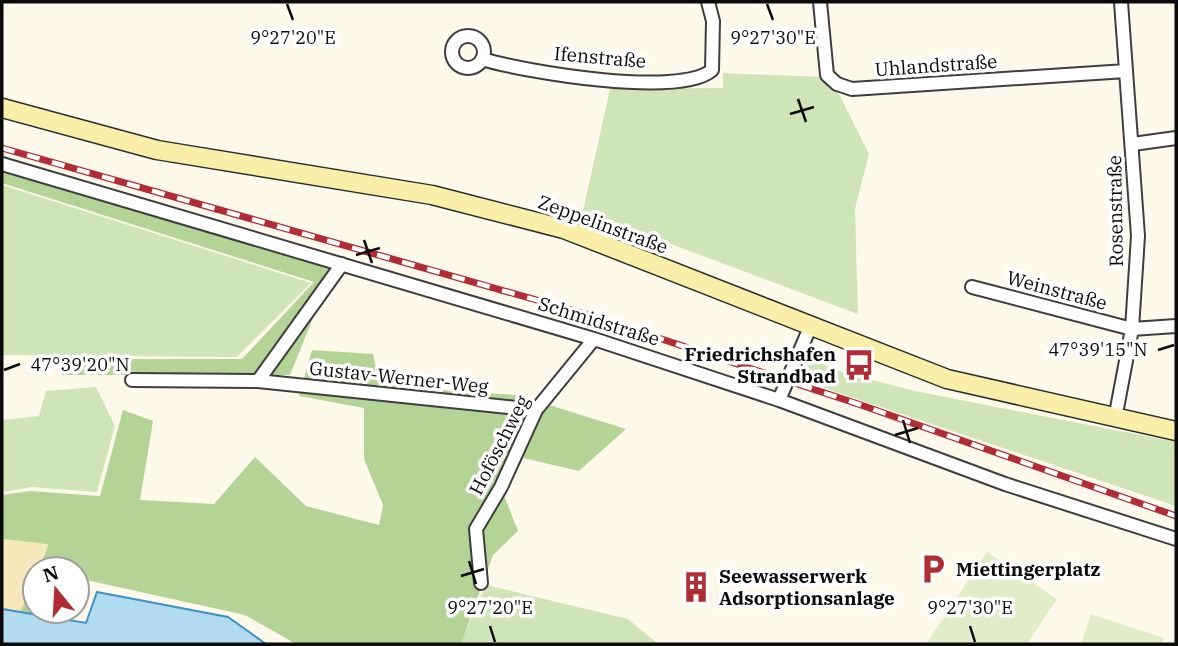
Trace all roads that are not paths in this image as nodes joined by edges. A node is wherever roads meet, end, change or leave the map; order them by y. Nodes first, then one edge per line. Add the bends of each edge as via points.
1 (708, 2) edge
2 (820, 2) edge
3 (1121, 2) edge
4 (482, 59) dead end
5 (1126, 71) junction
6 (2, 108) edge
7 (1176, 138) edge
8 (1133, 144) junction
9 (2, 164) edge
10 (342, 264) junction
11 (972, 287) dead end
12 (811, 325) junction
13 (1176, 326) edge
14 (1132, 329) junction
15 (594, 339) junction
16 (132, 380) dead end
17 (258, 381) junction
18 (779, 400) junction
19 (536, 410) junction
20 (1115, 419) junction
21 (1176, 431) edge
22 (1176, 539) edge
23 (481, 583) dead end

1 - 4 street, Ifenstraße via 713,21 712,70 702,78 630,82 579,78
2 - 5 street, Uhlandstraße via 827,75 852,89
3 - 5 street, Rosenstraße
5 - 8 street, Rosenstraße
6 - 12 main road, Zeppelinstraße via 157,150 432,195 497,211 564,229
7 - 8 street
8 - 14 street, Rosenstraße via 1138,236
9 - 10 street, Schmidstraße
10 - 15 street, Schmidstraße
10 - 17 street, Gustav-Werner-Weg
11 - 14 street, Weinstraße
12 - 18 street
12 - 20 main road, Zeppelinstraße via 947,379
13 - 14 street, Weinstraße
14 - 20 street, Rosenstraße
15 - 18 street, Schmidstraße
15 - 19 street, Hoföschweg
16 - 17 street, Gustav-Werner-Weg
17 - 19 street, Gustav-Werner-Weg
18 - 22 street, Schmidstraße via 1005,484
19 - 23 street, Hoföschweg via 476,529
20 - 21 main road, Zeppelinstraße

